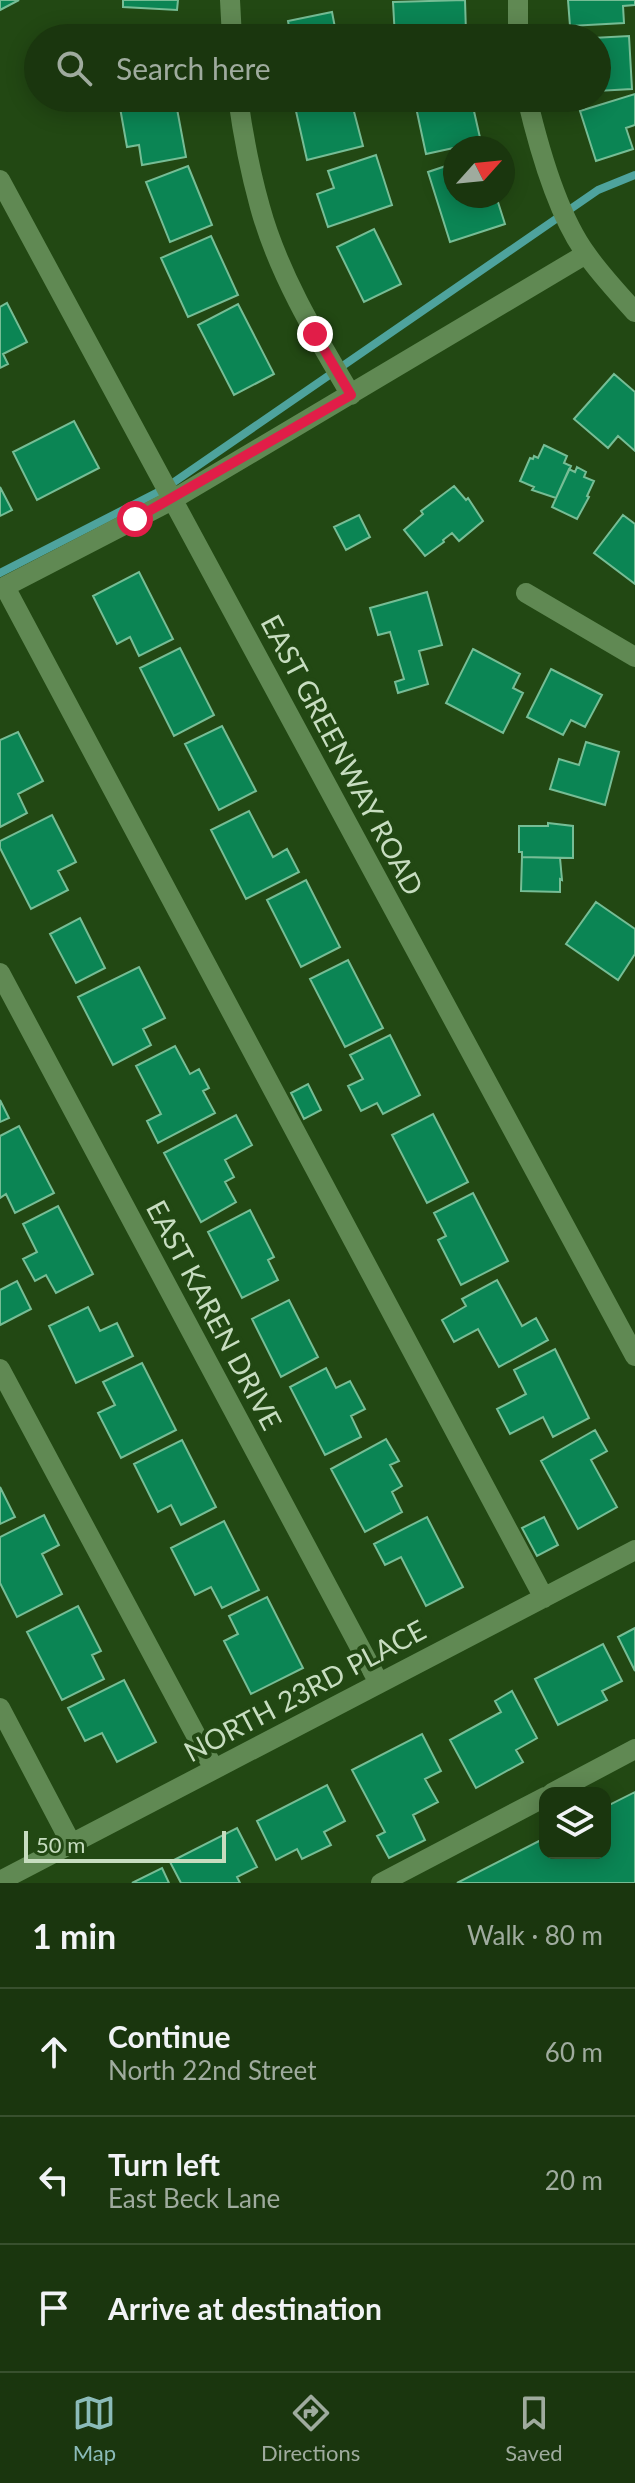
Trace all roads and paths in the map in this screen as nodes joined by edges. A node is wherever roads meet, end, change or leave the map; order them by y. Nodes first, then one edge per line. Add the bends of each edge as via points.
1 (230, 0) edge
2 (518, 0) edge
3 (231, 24) edge
4 (518, 24) edge
5 (240, 112) edge
6 (531, 112) edge
7 (0, 180) edge
8 (6, 204) edge
9 (586, 254) junction
10 (635, 312) edge
11 (351, 395) junction
12 (172, 500) junction
13 (2, 588) edge
14 (526, 593) dead end
15 (635, 657) edge
16 (0, 973) edge
17 (635, 1356) edge
18 (0, 1369) edge
19 (635, 1550) edge
20 (544, 1598) junction
21 (379, 1683) junction
22 (0, 1708) edge
23 (635, 1749) edge
24 (214, 1769) junction
25 (563, 1787) edge
26 (539, 1800) edge
27 (71, 1843) junction
28 (0, 1881) edge
29 (381, 1883) edge

1 - 3 street
2 - 4 street
5 - 11 street via 260,209 315,334
6 - 9 street via 547,167
7 - 8 street, EAST GREENWAY ROAD
8 - 12 street, EAST GREENWAY ROAD
9 - 10 street
9 - 11 street
11 - 12 street
12 - 13 street
12 - 17 street, EAST GREENWAY ROAD
13 - 20 street
14 - 15 street
16 - 21 street, EAST KAREN DRIVE
18 - 24 street
19 - 20 street, NORTH 23RD PLACE
20 - 21 street, NORTH 23RD PLACE
21 - 24 street, NORTH 23RD PLACE
22 - 27 street
23 - 25 street
24 - 27 street, NORTH 23RD PLACE
26 - 29 street
27 - 28 street, NORTH 23RD PLACE

